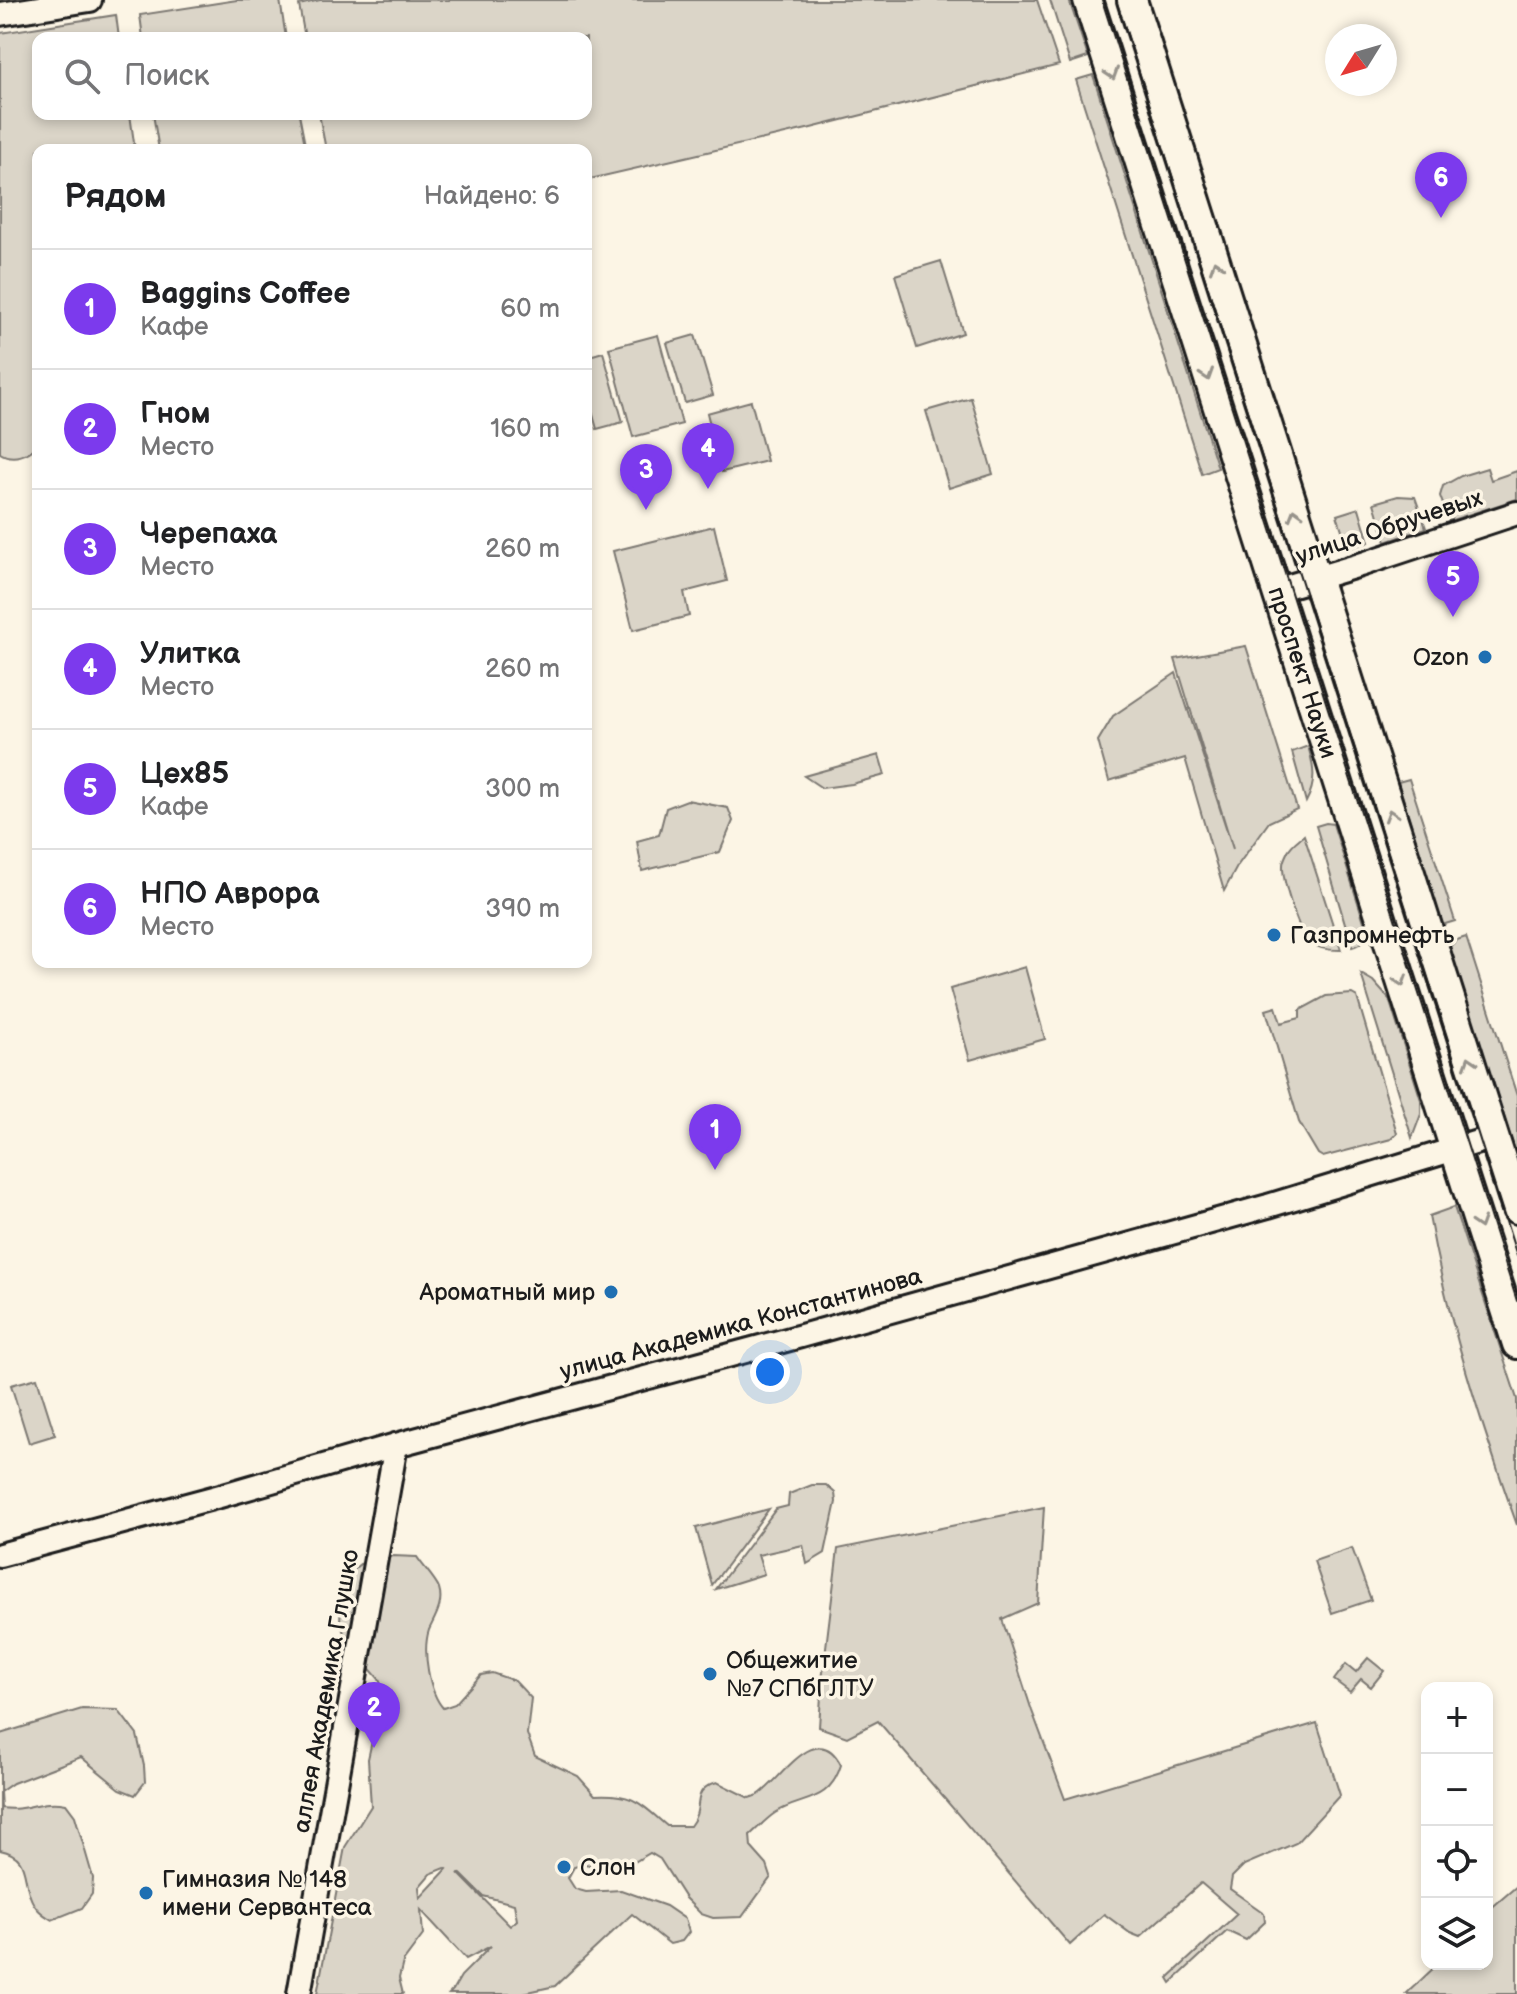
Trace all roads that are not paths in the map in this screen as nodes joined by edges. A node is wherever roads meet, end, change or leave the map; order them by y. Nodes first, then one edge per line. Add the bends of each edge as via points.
1 (90, 0) edge
2 (1088, 0) edge
3 (1132, 0) edge
4 (0, 14) edge
5 (1517, 513) edge
6 (1316, 578) junction
7 (1276, 590) junction
8 (1494, 1137) junction
9 (1455, 1149) junction
10 (1517, 1209) edge
11 (1517, 1344) edge
12 (396, 1445) junction
13 (0, 1555) edge
14 (299, 1994) edge

1 - 4 street
2 -> 7 main road, проспект Науки
6 -> 3 main road, проспект Науки
5 - 6 street, улица Обручевых
6 - 7 street, улица Обручевых
8 -> 6 main road, проспект Науки
7 -> 9 main road, проспект Науки
8 - 9 street, улица Академика Константинова
8 - 10 main road, проспект Науки
9 -> 11 main road, проспект Науки
9 - 12 street, улица Академика Константинова via 1238,1214
12 - 13 street, улица Академика Константинова
12 - 14 street, аллея Академика Глушко

